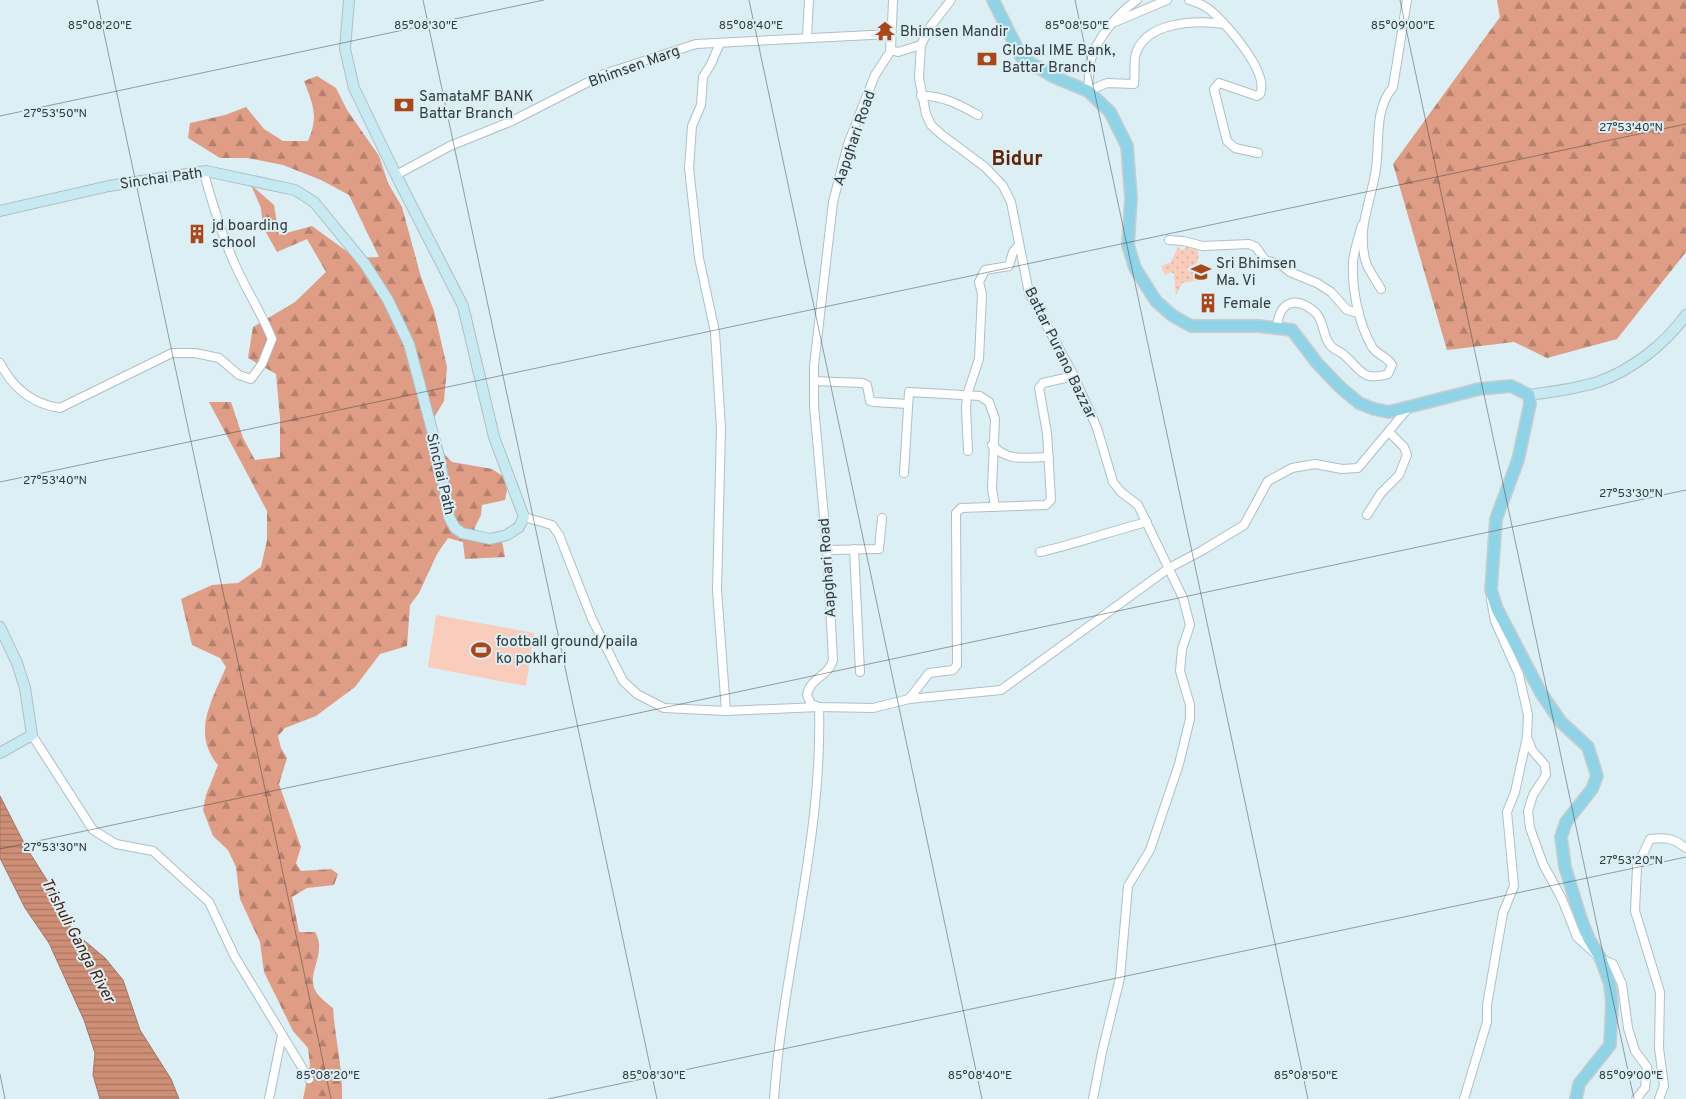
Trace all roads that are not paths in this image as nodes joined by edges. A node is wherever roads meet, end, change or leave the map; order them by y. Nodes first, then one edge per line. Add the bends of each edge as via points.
1 (349, 0) edge
2 (809, 0) edge
3 (893, 0) edge
4 (950, 0) edge
5 (992, 0) edge
6 (1137, 0) edge
7 (1167, 0) edge
8 (1189, 0) edge
9 (1406, 0) edge
10 (1113, 23) junction
11 (1224, 24) junction
12 (891, 34) junction
13 (807, 38) junction
14 (720, 43) junction
15 (922, 45) junction
16 (1088, 91) junction
17 (921, 96) junction
18 (978, 115) dead end
19 (1258, 153) dead end
20 (206, 171) junction
21 (396, 174) junction
22 (0, 211) edge
23 (1362, 224) junction
24 (1169, 240) dead end
25 (1019, 246) junction
26 (1381, 289) dead end
27 (1358, 314) junction
28 (1686, 315) edge
29 (1277, 328) junction
30 (0, 363) edge
31 (1074, 376) junction
32 (814, 381) junction
33 (968, 395) junction
34 (1529, 395) junction
35 (908, 404) junction
36 (1409, 407) junction
37 (1389, 432) junction
38 (992, 445) junction
39 (968, 452) dead end
40 (1050, 457) junction
41 (904, 473) dead end
42 (995, 507) junction
43 (1368, 515) dead end
44 (524, 517) junction
45 (882, 518) dead end
46 (1147, 522) junction
47 (827, 550) junction
48 (854, 550) junction
49 (1040, 552) dead end
50 (1169, 568) junction
51 (1491, 590) junction
52 (0, 627) edge
53 (860, 672) dead end
54 (909, 699) junction
55 (819, 707) junction
56 (726, 711) junction
57 (32, 735) junction
58 (1527, 737) junction
59 (0, 754) edge
60 (1686, 848) edge
61 (1601, 959) junction
62 (282, 1035) junction
63 (309, 1079) dead end
64 (269, 1099) edge
65 (774, 1099) edge
66 (1093, 1099) edge
67 (1464, 1099) edge
68 (1576, 1099) edge
69 (1636, 1099) edge
70 (1660, 1099) edge

1 - 21 street via 345,49 350,73
2 - 13 street
3 - 12 street, Aapghari Road
4 - 15 street, Battar Purano Bazzar
5 - 16 main road via 1022,58 1054,77
6 - 10 street
7 - 10 street
8 - 11 street via 1210,10
9 - 23 street via 1393,87 1385,97 1379,117 1376,169
10 - 16 street via 1095,48 1090,62
11 - 16 street via 1192,22 1151,34 1135,56 1134,84 1107,83
11 - 19 street via 1255,62 1262,92 1257,96 1220,82 1214,88 1227,141 1235,148
12 - 13 street, Bhimsen Marg
12 - 15 street via 891,50 898,52
12 - 32 street, Aapghari Road via 890,52 876,75 848,144 833,202
13 - 14 street, Bhimsen Marg
14 - 21 street, Bhimsen Marg via 696,44 604,74
14 - 56 street via 712,64 703,76 701,104 692,126 689,168 699,258 715,332 721,429 717,590
15 - 17 street, Battar Purano Bazzar
16 - 29 main road via 1110,112 1127,146 1131,198 1128,245 1135,268 1156,301 1191,326
17 - 18 street via 955,102
17 - 25 street, Battar Purano Bazzar via 931,124 985,167 1003,186 1011,202
20 - 22 street, Sinchai Path via 109,186
20 - 30 street via 216,218 272,339 262,364 251,379 239,375 219,358 172,353 60,408 45,406 26,396 8,380
20 - 44 street, Sinchai Path via 296,190 314,202 365,264 388,300 409,344 440,460 449,516 455,528 462,533 490,539 507,535 519,527
21 - 44 street via 463,306 494,437
23 - 26 street via 1365,260
23 - 27 street via 1353,260
24 - 27 street via 1203,246 1249,244 1256,247 1266,260 1317,283 1347,310
25 - 31 street, Battar Purano Bazzar via 1029,293
25 - 33 street via 1013,252 1009,266 985,270 981,276 979,359
27 - 29 street via 1372,347 1392,365 1388,374 1374,378 1361,373 1344,354 1330,345 1317,314 1307,307 1294,303 1284,306 1278,313
28 - 34 street via 1659,345 1640,360 1598,382
29 - 36 main road via 1292,330 1317,363 1359,404 1388,412
31 - 40 street via 1043,383 1039,388
31 - 46 street, Battar Purano Bazzar via 1097,428 1114,482 1138,505
32 - 35 street via 867,385 870,401
32 - 47 street, Aapghari Road
33 - 35 street via 909,392
33 - 38 street via 980,396 993,409
33 - 39 street
34 - 36 main road via 1511,386 1479,389
34 - 51 main road via 1518,460 1496,519
35 - 41 street
36 - 37 street
37 - 43 street via 1404,447 1407,455 1400,475 1380,493
37 - 50 street via 1358,468 1342,470 1315,464 1292,468 1268,481 1244,524
38 - 40 street via 1001,454 1014,459
38 - 42 street
40 - 42 street via 1051,500 1046,505
42 - 54 street via 961,508 956,513 957,665 953,670 929,673
44 - 56 street via 552,525 559,534 584,601 623,681 637,694 664,708
45 - 48 street via 880,549
46 - 49 street
46 - 50 street, Battar Purano Bazzar
47 - 48 street
47 - 55 street, Aapghari Road via 833,660 829,671 811,685 807,695 811,704
48 - 53 street
50 - 54 street via 1000,690
50 - 66 street, Battar Purano Bazzar via 1190,625 1182,649 1180,671 1190,704 1190,718 1179,764 1150,850 1128,886 1120,978
51 - 58 street via 1491,611 1519,674 1528,715
51 - 61 main road via 1497,609 1540,692 1561,722 1588,747 1593,762 1597,776 1592,789 1566,822 1561,837 1565,867 1581,920
52 - 57 street via 25,688
54 - 55 street via 873,708
55 - 56 street
55 - 65 street via 820,752 814,829 788,982
57 - 59 street
57 - 62 street via 93,830 116,844 153,851 209,902 235,957
58 - 61 street via 1532,750 1545,764 1546,774 1528,811 1530,828 1577,937
58 - 67 street via 1515,792 1507,812 1514,886 1503,913 1487,1022
60 - 70 street via 1675,839 1650,839 1637,867 1634,889 1635,910 1660,992 1659,1048 1664,1086
61 - 68 main road via 1611,993 1610,1045 1579,1084
61 - 69 street via 1613,964 1619,977 1635,1051 1647,1067 1645,1088
62 - 63 street
62 - 64 street

